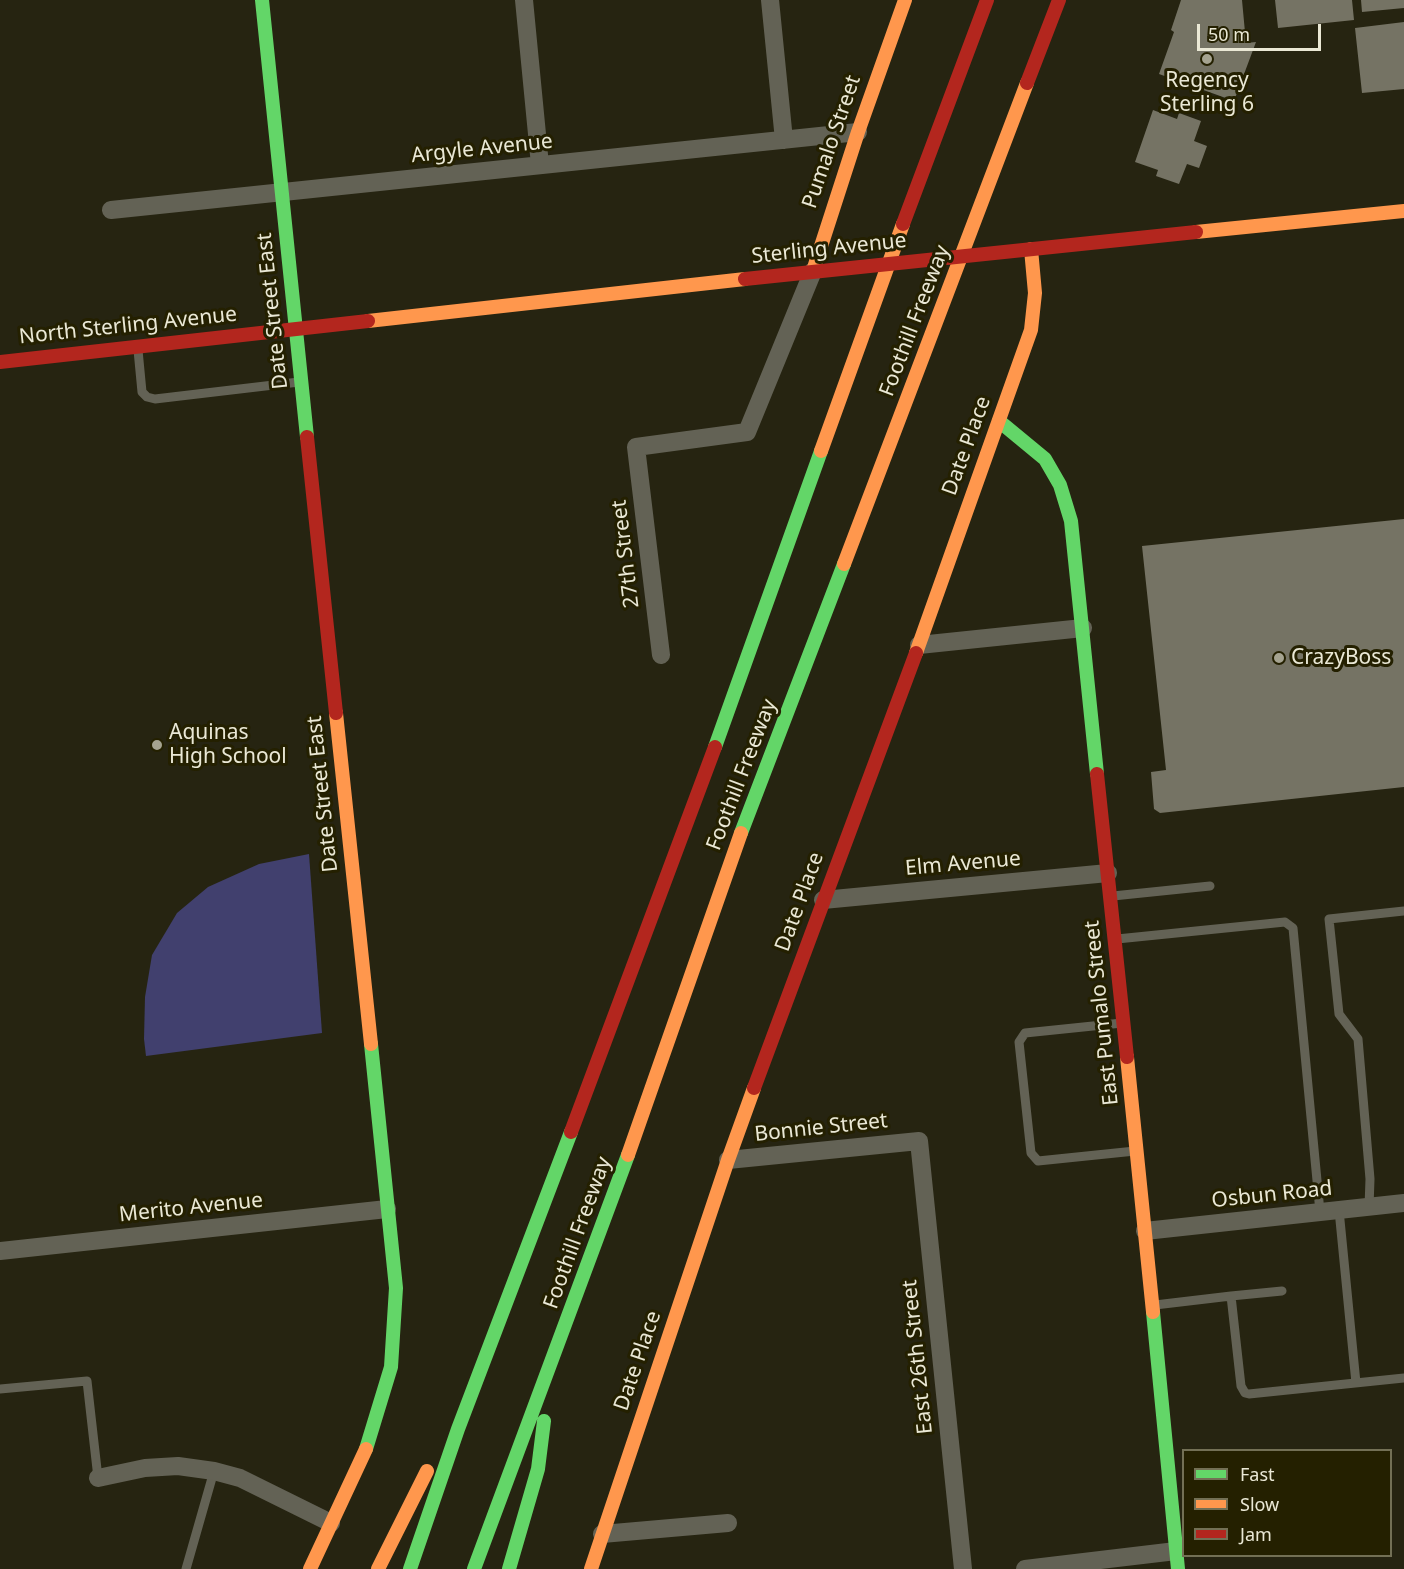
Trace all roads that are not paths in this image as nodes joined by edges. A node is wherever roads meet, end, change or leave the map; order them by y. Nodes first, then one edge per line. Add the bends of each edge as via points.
1 (262, 0) edge
2 (524, 0) edge
3 (770, 0) edge
4 (905, 0) edge
5 (987, 0) edge
6 (1059, 0) edge
7 (858, 132) junction
8 (784, 140) junction
9 (540, 165) junction
10 (281, 192) junction
11 (111, 210) dead end
12 (1404, 211) edge
13 (1031, 249) junction
14 (813, 271) junction
15 (296, 329) junction
16 (137, 346) junction
17 (0, 362) edge
18 (301, 381) junction
19 (999, 422) junction
20 (636, 447) joint
21 (1083, 628) junction
22 (919, 645) junction
23 (661, 655) dead end
24 (1108, 873) junction
25 (1210, 886) dead end
26 (1110, 896) junction
27 (823, 900) junction
28 (1404, 911) edge
29 (1115, 939) junction
30 (1124, 1023) junction
31 (919, 1141) joint
32 (1137, 1151) junction
33 (728, 1160) junction
34 (1404, 1203) edge
35 (1369, 1207) junction
36 (387, 1209) junction
37 (1339, 1210) junction
38 (1320, 1212) junction
39 (1145, 1231) junction
40 (0, 1251) edge
41 (1282, 1290) dead end
42 (1232, 1296) junction
43 (1153, 1305) junction
44 (549, 1372) junction
45 (1404, 1378) edge
46 (1356, 1383) junction
47 (0, 1389) edge
48 (458, 1429) junction
49 (214, 1471) junction
50 (98, 1478) joint
51 (331, 1523) junction
52 (728, 1523) dead end
53 (602, 1534) junction
54 (1177, 1560) edge
55 (186, 1569) edge
56 (310, 1569) edge
57 (378, 1569) edge
58 (410, 1569) edge
59 (474, 1569) edge
60 (509, 1569) edge
61 (591, 1569) edge
62 (963, 1569) edge
63 (1025, 1569) edge

1 - 10 main road, Date Street East
2 - 9 street
3 - 8 street
4 - 7 main road, Pumalo Street
5 - 48 main road, Foothill Freeway via 691,815
6 - 44 main road, Foothill Freeway via 744,825
7 - 8 street, Argyle Avenue
7 - 14 main road, Pumalo Street
8 - 9 street, Argyle Avenue
9 - 10 street, Argyle Avenue
10 - 11 street, Argyle Avenue
10 - 15 main road, Date Street East
12 - 13 main road, Sterling Avenue
13 - 14 main road, Sterling Avenue
13 - 19 main road, Date Place via 1035,293 1031,330
14 - 15 main road, Sterling Avenue
14 - 20 street, Pumalo Street via 747,432
15 - 16 main road, North Sterling Avenue
15 - 18 main road, Date Street East
16 - 17 main road, North Sterling Avenue
16 - 18 lane via 142,392 155,399
18 - 36 main road, Date Street East
19 - 21 main road, East Pumalo Street via 1045,459 1060,485 1071,520
19 - 22 main road, Date Place
20 - 23 street, 27th Street
21 - 22 street
21 - 24 main road, East Pumalo Street
22 - 27 main road, Date Place
24 - 26 main road, East Pumalo Street
24 - 27 street, Elm Avenue
25 - 26 lane
26 - 29 main road, East Pumalo Street
27 - 33 main road, Date Place
28 - 35 lane via 1329,919 1338,1014 1358,1039
29 - 30 main road, East Pumalo Street
29 - 38 lane via 1285,922 1293,928
30 - 32 main road, East Pumalo Street
30 - 32 lane via 1025,1033 1019,1042 1021,1064 1031,1154 1038,1161
31 - 33 street, Bonnie Street
31 - 62 street, East 26th Street
32 - 39 main road, East Pumalo Street
33 - 53 main road, Date Place
34 - 35 street, Osbun Road
35 - 37 street, Osbun Road
36 - 40 street, Merito Avenue
36 - 51 main road, Date Street East via 396,1288 391,1367 368,1444
37 - 38 street, Osbun Road
37 - 46 lane
38 - 39 street, Osbun Road
39 - 43 main road, East Pumalo Street
41 - 42 lane
42 - 43 lane
42 - 46 lane via 1241,1386 1245,1393
43 - 54 main road, East Pumalo Street
44 - 59 main road, Foothill Freeway
44 - 60 main road via 538,1469
45 - 46 lane
47 - 50 lane via 87,1381
48 - 57 main road via 423,1476
48 - 58 main road, Foothill Freeway
49 - 50 street via 178,1466
49 - 51 street via 240,1478
49 - 55 lane
51 - 56 main road, Date Street East
52 - 53 street
53 - 61 main road, Date Place
54 - 63 street

